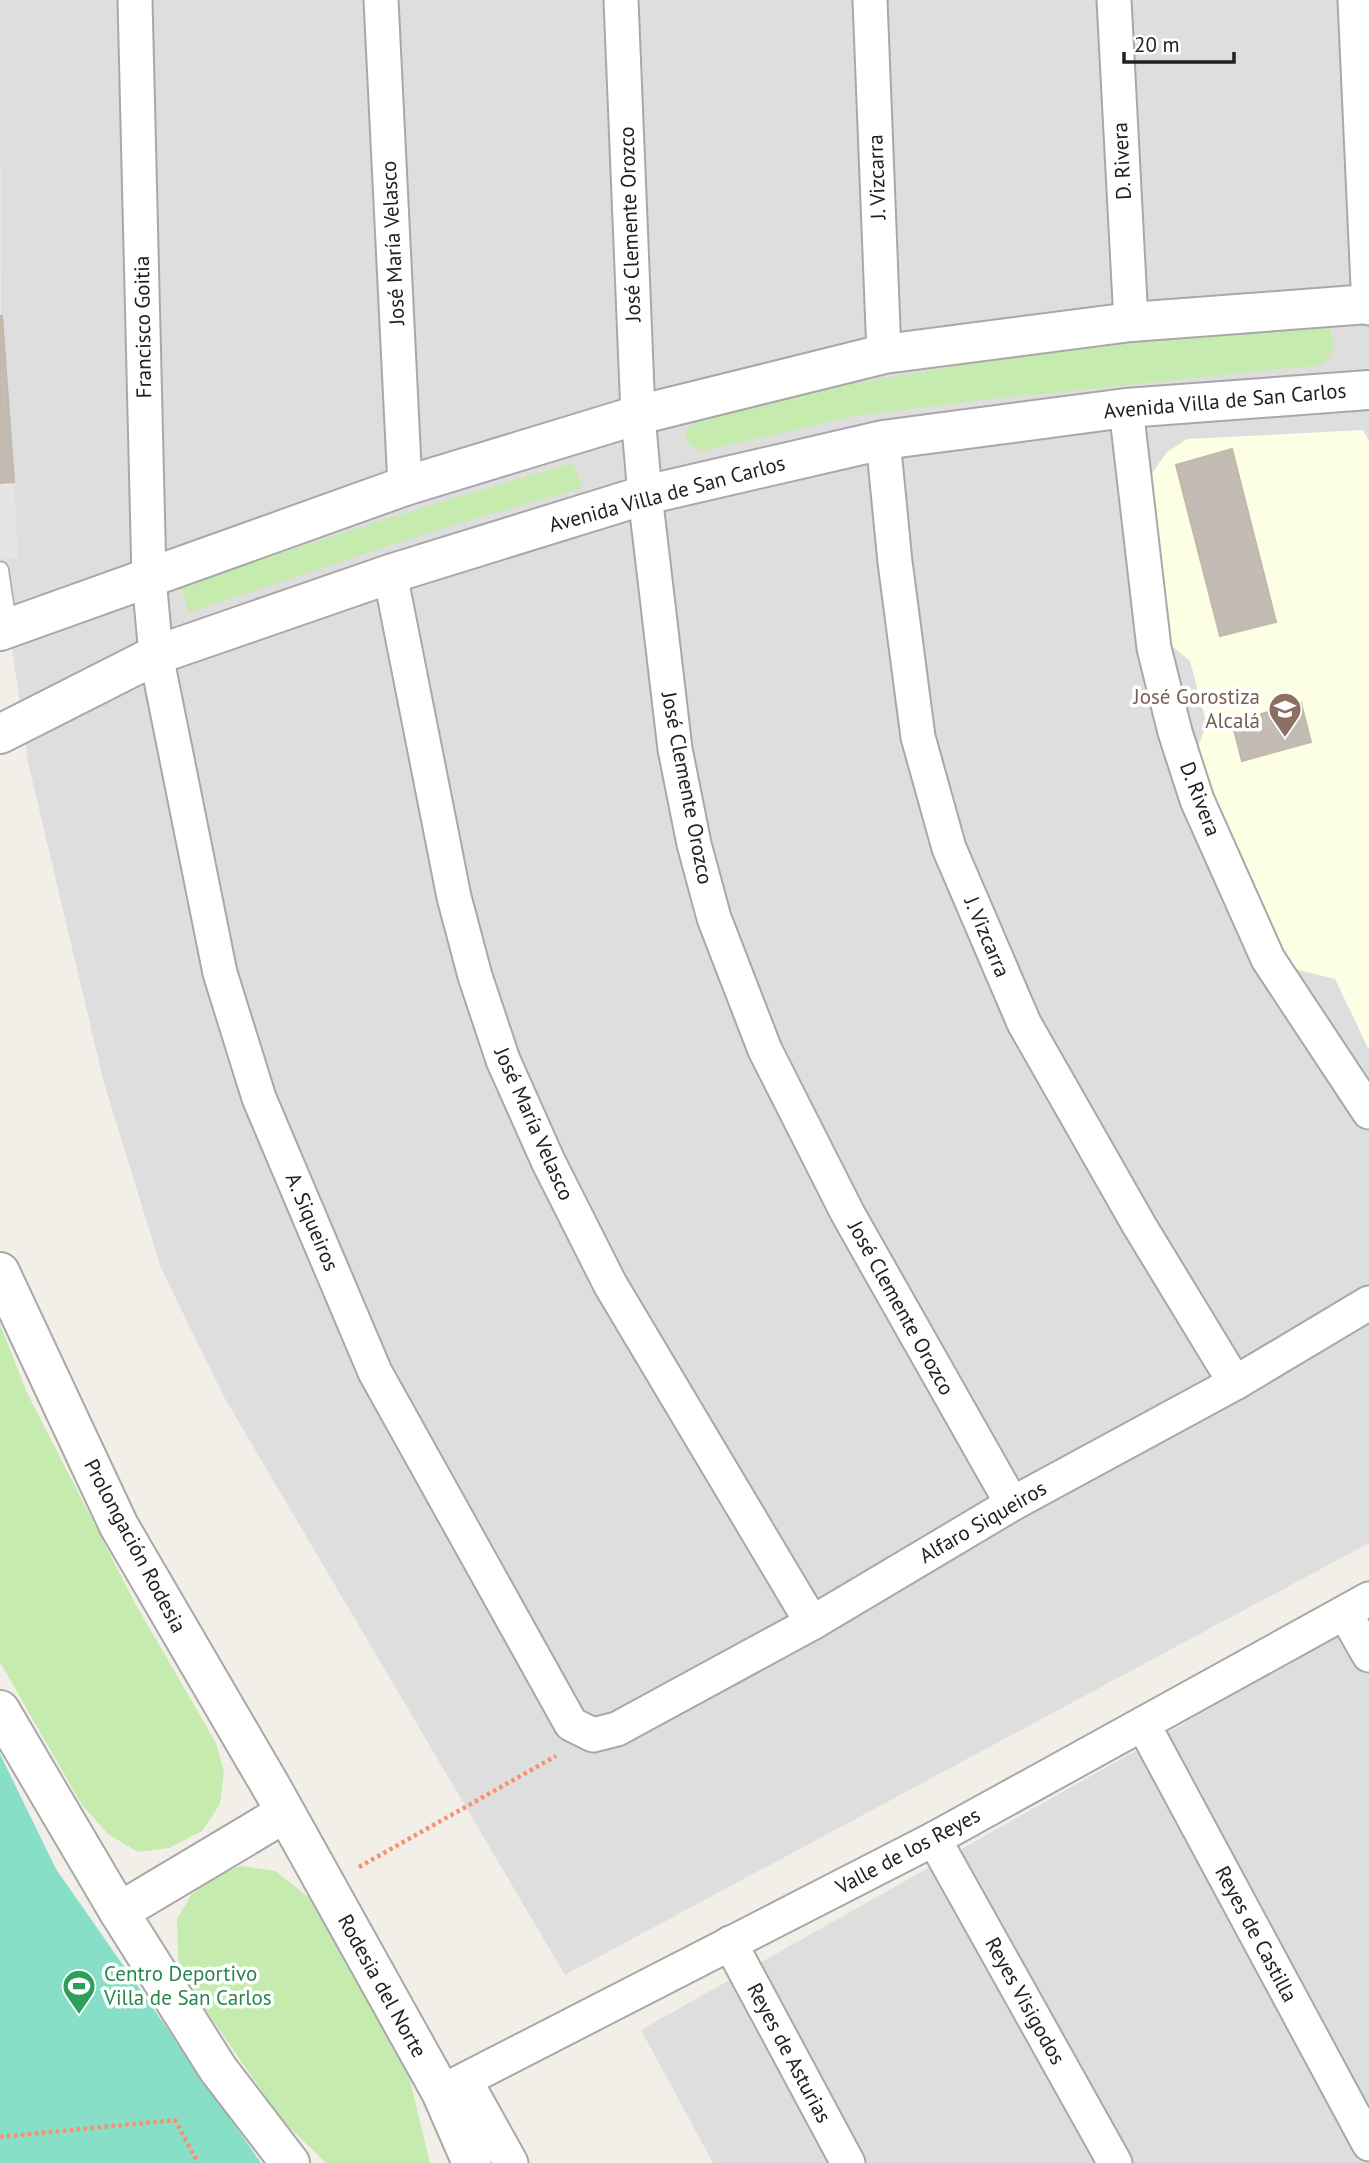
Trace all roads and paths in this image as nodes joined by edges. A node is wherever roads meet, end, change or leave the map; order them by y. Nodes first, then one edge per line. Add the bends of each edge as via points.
1 (135, 0) edge
2 (381, 0) edge
3 (621, 0) edge
4 (870, 0) edge
5 (1114, 0) edge
6 (1355, 0) edge
7 (1369, 306) edge
8 (1131, 322) junction
9 (884, 354) junction
10 (1369, 390) edge
11 (1126, 408) junction
12 (638, 415) junction
13 (883, 440) junction
14 (405, 486) junction
15 (645, 495) junction
16 (0, 570) edge
17 (390, 573) junction
18 (149, 578) junction
19 (5, 630) edge
20 (156, 654) junction
21 (0, 734) edge
22 (1369, 1112) edge
23 (0, 1272) edge
24 (1369, 1303) edge
25 (1235, 1383) junction
26 (1012, 1504) junction
27 (1357, 1606) edge
28 (813, 1623) junction
29 (1369, 1655) edge
30 (0, 1710) edge
31 (1143, 1724) junction
32 (593, 1735) junction
33 (285, 1813) junction
34 (934, 1839) junction
35 (326, 1886) junction
36 (119, 1912) junction
37 (730, 1943) junction
38 (453, 2086) junction
39 (0, 2137) edge
40 (1369, 2144) edge
41 (198, 2163) edge
42 (290, 2163) edge
43 (472, 2163) edge
44 (511, 2163) edge
45 (848, 2163) edge
46 (1115, 2163) edge

1 - 18 street, Francisco Goitia
2 - 14 street, José María Velasco
3 - 12 street, José Clemente Orozco
4 - 9 street, J. Vizcarra
5 - 8 street, D. Rivera
6 - 7 street
7 - 8 street
8 - 9 street
9 - 12 street
10 - 11 street, Avenida Villa de San Carlos
11 - 13 street, Avenida Villa de San Carlos
11 - 22 street, D. Rivera via 1154,648 1197,800 1268,959
12 - 14 street
12 - 15 street, José Clemente Orozco
13 - 15 street, Avenida Villa de San Carlos
13 - 25 street, J. Vizcarra via 918,737 949,848 1024,1023
14 - 18 street
15 - 17 street, Avenida Villa de San Carlos
15 - 26 street, José Clemente Orozco via 676,749 714,918 765,1050 848,1214
16 - 19 lane
17 - 20 street, Avenida Villa de San Carlos
17 - 28 street, José María Velasco via 454,897 503,1060 610,1284
18 - 19 street
18 - 20 street, Francisco Goitia
20 - 21 street, Avenida Villa de San Carlos
20 - 32 street, A. Siqueiros via 220,973 260,1098 375,1372 571,1724
23 - 33 street, Prolongación Rodesia via 119,1526
24 - 25 street, Alfaro Siqueiros
25 - 26 street, Alfaro Siqueiros
26 - 28 street, Alfaro Siqueiros
27 - 29 street
27 - 31 street, Valle de los Reyes
28 - 32 street, Alfaro Siqueiros via 617,1728
30 - 36 street
31 - 34 street, Valle de los Reyes
31 - 40 street, Reyes de Castilla
32 - 35 path
33 - 35 street, Rodesia del Norte
33 - 36 street
34 - 37 street, Valle de los Reyes
34 - 46 street, Reyes Visigodos
35 - 38 street, Rodesia del Norte
36 - 42 street via 218,2069
37 - 38 street, Valle de los Reyes
37 - 45 street, Reyes de Asturias
38 - 43 street, Rodesia del Norte
38 - 44 street
39 - 41 path via 175,2120

